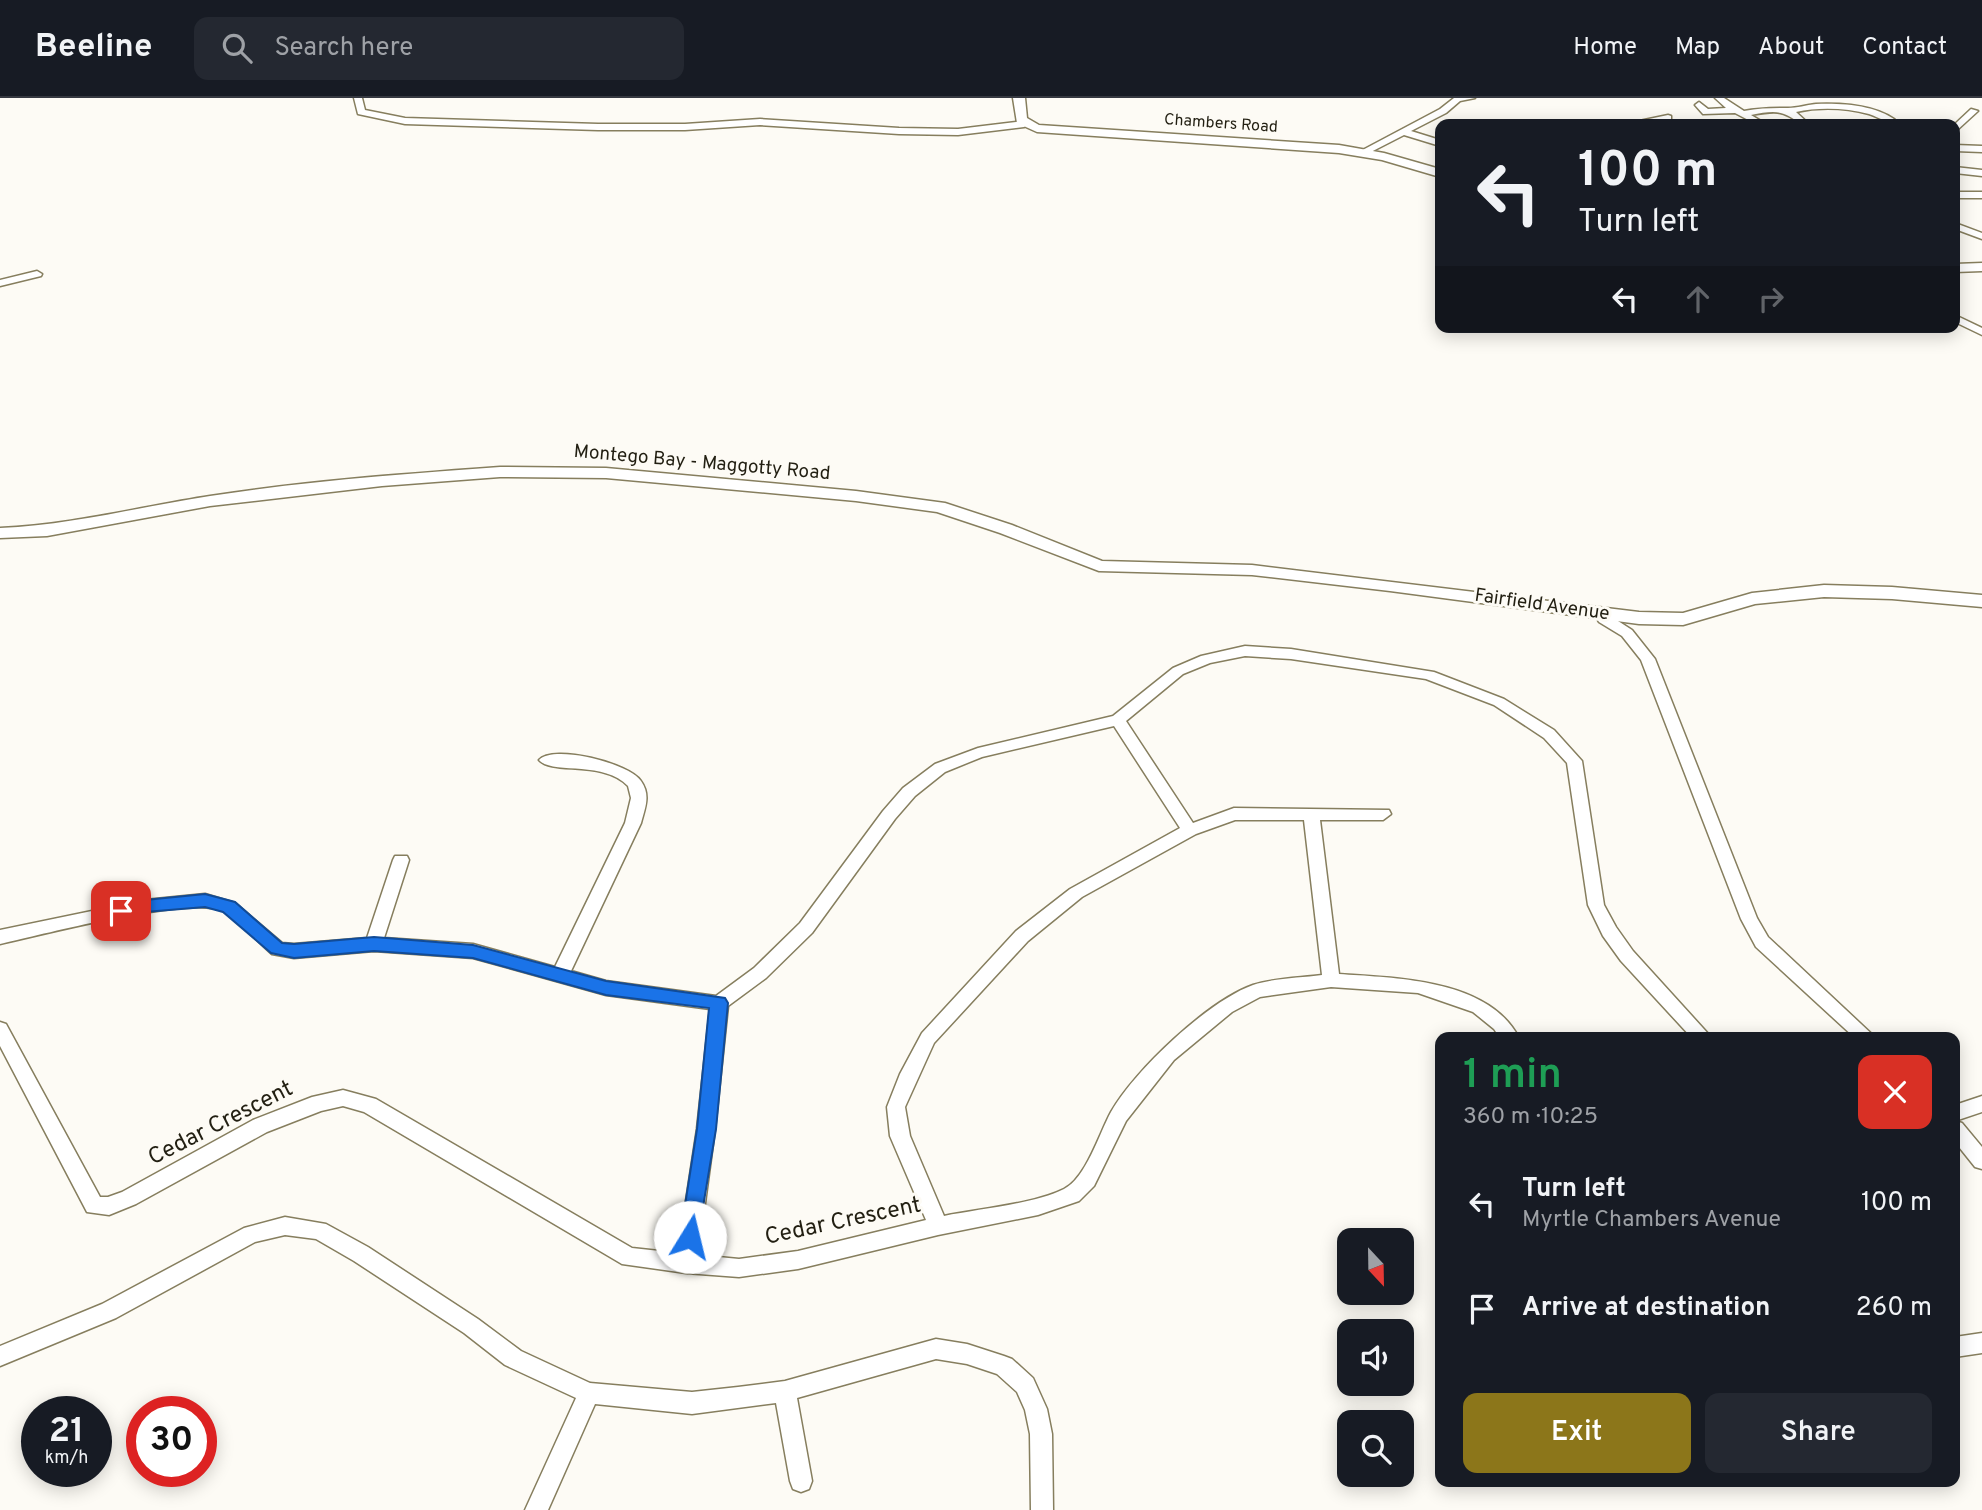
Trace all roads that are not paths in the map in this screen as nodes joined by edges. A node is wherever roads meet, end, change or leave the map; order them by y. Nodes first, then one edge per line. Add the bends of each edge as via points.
1 (358, 98) edge
2 (1019, 98) edge
3 (1471, 98) edge
4 (1719, 98) edge
5 (1458, 99) edge
6 (1699, 105) dead end
7 (1790, 111) junction
8 (1974, 111) dead end
9 (1740, 112) junction
10 (1668, 118) dead end
11 (1662, 119) edge
12 (1753, 119) edge
13 (1799, 119) edge
14 (1886, 119) edge
15 (1024, 124) junction
16 (1960, 126) edge
17 (1403, 132) junction
18 (1960, 135) edge
19 (1435, 142) edge
20 (1960, 148) edge
21 (1978, 148) edge
22 (1362, 153) junction
23 (1960, 171) edge
24 (1435, 172) edge
25 (1982, 173) edge
26 (1960, 194) edge
27 (1982, 195) edge
28 (1960, 228) edge
29 (1982, 236) edge
30 (1982, 267) edge
31 (1960, 268) edge
32 (37, 274) dead end
33 (0, 283) edge
34 (1960, 321) edge
35 (1982, 332) edge
36 (0, 533) edge
37 (1099, 566) joint
38 (1982, 601) edge
39 (1601, 614) junction
40 (1118, 720) junction
41 (547, 760) dead end
42 (1311, 813) junction
43 (1383, 814) dead end
44 (1190, 830) junction
45 (401, 860) dead end
46 (0, 937) edge
47 (374, 944) junction
48 (560, 975) junction
49 (1331, 980) junction
50 (719, 1003) junction
51 (0, 1029) edge
52 (1506, 1032) edge
53 (1697, 1032) edge
54 (1860, 1032) edge
55 (1982, 1104) edge
56 (1960, 1111) edge
57 (1960, 1135) edge
58 (1982, 1161) edge
59 (938, 1226) junction
60 (686, 1264) junction
61 (1982, 1343) edge
62 (1960, 1345) edge
63 (0, 1356) edge
64 (785, 1391) junction
65 (589, 1393) junction
66 (802, 1481) dead end
67 (536, 1510) edge
68 (1042, 1510) edge

1 - 15 street via 361,112 419,122 685,127 760,122 958,132
2 - 15 street
3 - 5 street
4 - 9 street
5 - 17 street
6 - 9 street via 1706,112
7 - 9 street
7 - 13 street
7 - 14 street via 1818,107 1859,110
8 - 16 street
9 - 12 street
10 - 11 street
15 - 22 street, Chambers Road via 1045,130
17 - 19 street
17 - 22 street
18 - 21 street
20 - 21 street
22 - 24 street, Chambers Road
23 - 25 street
26 - 27 street
28 - 29 street
30 - 31 street
32 - 33 street
34 - 35 street
36 - 37 street, Montego Bay - Maggotty Road via 47,531 210,501 383,481 500,472 606,473 939,507
37 - 39 street, Fairfield Avenue via 1252,570
38 - 39 street, Fairfield Avenue via 1824,591 1752,599 1682,619
39 - 54 street via 1627,632 1648,659 1762,942
40 - 44 street
40 - 50 street via 978,753 940,768 888,815 806,928 760,973
40 - 53 street via 1178,671 1245,651 1429,675 1499,702 1549,734 1574,761 1596,905 1627,956
41 - 48 street via 600,764 625,773 636,783 640,798 633,823
42 - 43 street
42 - 44 street via 1234,814
42 - 49 street
44 - 59 street via 1065,902 1022,936 928,1038 896,1107 900,1136
45 - 47 street
46 - 47 street via 145,906 205,901 229,907 278,949
47 - 48 street via 473,951
48 - 50 street via 606,988
49 - 52 street, Cedar Crescent via 1439,992 1479,1007
49 - 59 street, Cedar Crescent via 1258,991 1216,1015 1168,1055 1119,1115 1087,1180 1072,1195
50 - 60 street
51 - 60 street, Cedar Crescent via 94,1206 130,1198 260,1126 343,1098 369,1105 629,1256
55 - 56 street
57 - 58 street
59 - 60 street, Cedar Crescent via 798,1261 738,1268
61 - 62 street
63 - 65 street via 109,1311 251,1234 285,1226 319,1230 513,1357
64 - 65 street via 692,1403
64 - 66 street
64 - 68 street via 936,1349 1004,1366 1025,1385 1037,1409
65 - 67 street

